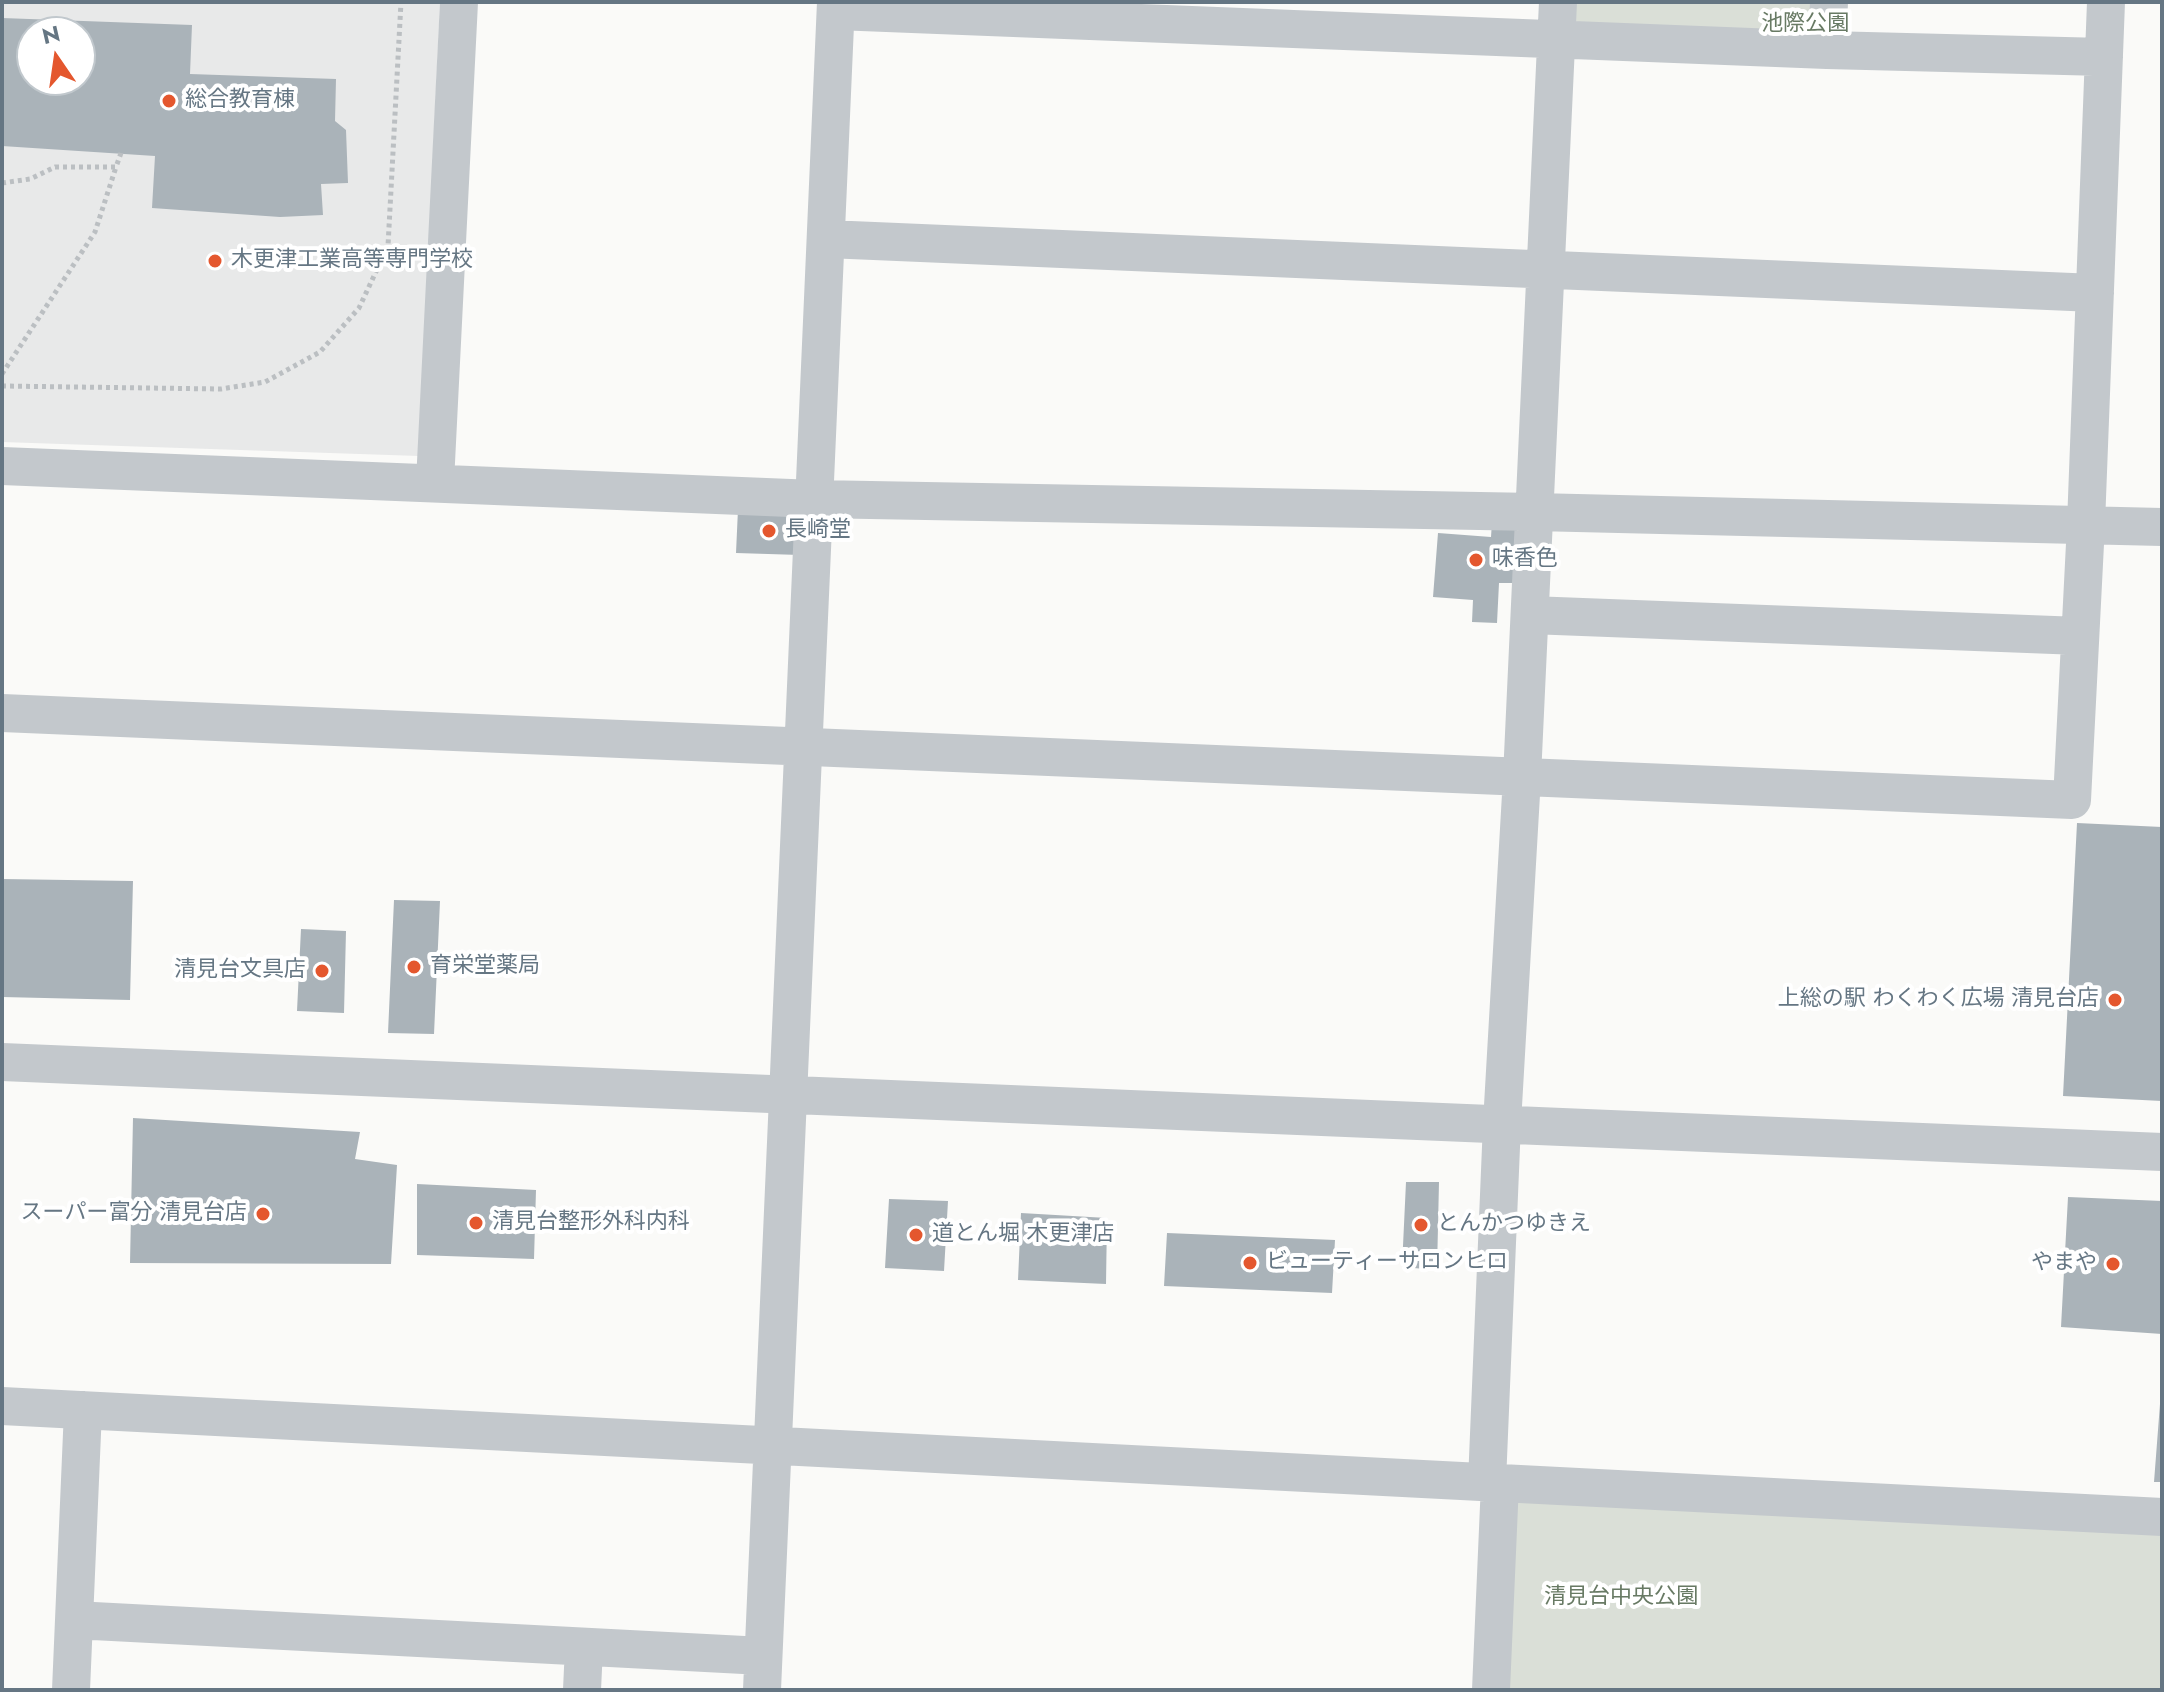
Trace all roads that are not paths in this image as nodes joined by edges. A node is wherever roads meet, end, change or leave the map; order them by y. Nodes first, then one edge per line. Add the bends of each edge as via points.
1 (459, 2) edge
2 (1558, 2) edge
3 (1829, 2) edge
4 (2106, 2) edge
5 (836, 6) edge
6 (1035, 10) edge
7 (1311, 16) edge
8 (1557, 39) junction
9 (1827, 50) junction
10 (2104, 57) junction
11 (827, 239) junction
12 (1546, 269) junction
13 (2095, 293) junction
14 (2, 466) edge
15 (435, 482) junction
16 (815, 499) junction
17 (1535, 512) junction
18 (2086, 524) junction
19 (2162, 527) edge
20 (1530, 615) junction
21 (2080, 636) junction
22 (2, 713) edge
23 (804, 747) junction
24 (1522, 777) junction
25 (2, 1062) edge
26 (789, 1094) junction
27 (1502, 1123) junction
28 (2162, 1152) edge
29 (2, 1406) edge
30 (83, 1410) junction
31 (773, 1445) junction
32 (1494, 1483) junction
33 (2162, 1517) edge
34 (74, 1620) junction
35 (584, 1647) junction
36 (763, 1673) edge
37 (71, 1690) edge
38 (582, 1690) edge
39 (1491, 1690) edge

1 - 15 street
2 - 8 street
3 - 9 street
4 - 10 street
5 - 6 street
5 - 11 street
6 - 7 street
7 - 8 street
8 - 9 street
8 - 12 street
9 - 10 street
10 - 13 street
11 - 12 street
11 - 16 street
12 - 13 street
12 - 17 street
13 - 18 street
14 - 15 street
15 - 16 street
16 - 17 street
16 - 23 street
17 - 18 street
17 - 20 street
18 - 19 street
18 - 21 street
20 - 21 street
20 - 24 street
21 - 24 street via 2072,800
22 - 23 street
23 - 24 street
23 - 26 street
24 - 27 street
25 - 26 street
26 - 27 street
26 - 31 street
27 - 28 street
27 - 32 street
29 - 30 street
30 - 31 street
30 - 34 street
31 - 32 street
31 - 36 street
32 - 33 street
32 - 39 street
34 - 35 street
34 - 37 street
35 - 36 street
35 - 38 street

